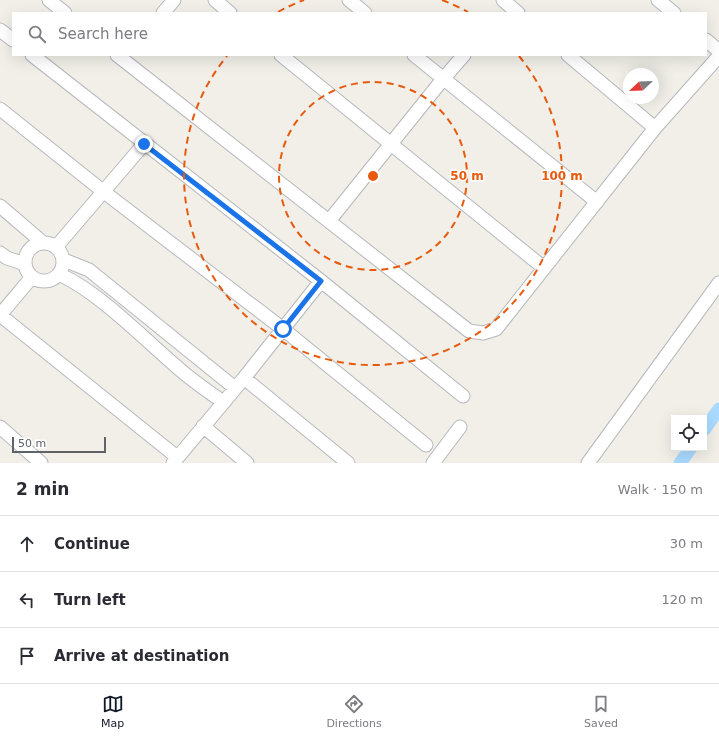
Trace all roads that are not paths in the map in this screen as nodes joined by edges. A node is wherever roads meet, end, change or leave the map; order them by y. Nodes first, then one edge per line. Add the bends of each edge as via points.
1 (49, 0) edge
2 (174, 0) edge
3 (214, 0) edge
4 (349, 0) edge
5 (658, 0) edge
6 (64, 12) edge
7 (164, 12) edge
8 (229, 12) edge
9 (363, 12) edge
10 (673, 12) edge
11 (0, 30) edge
12 (12, 39) edge
13 (707, 41) edge
14 (719, 51) edge
15 (33, 56) edge
16 (282, 56) edge
17 (415, 56) edge
18 (463, 56) edge
19 (569, 56) edge
20 (719, 56) edge
21 (123, 57) edge
22 (442, 79) junction
23 (0, 109) edge
24 (655, 128) junction
25 (144, 144) junction
26 (390, 145) junction
27 (104, 192) junction
28 (596, 202) junction
29 (0, 206) edge
30 (329, 221) junction
31 (42, 242) junction
32 (56, 247) junction
33 (0, 253) edge
34 (64, 260) junction
35 (25, 264) junction
36 (544, 268) junction
37 (59, 274) junction
38 (32, 276) junction
39 (321, 281) junction
40 (719, 283) edge
41 (0, 315) edge
42 (145, 316) junction
43 (134, 329) junction
44 (283, 329) junction
45 (244, 378) junction
46 (235, 388) junction
47 (464, 396) dead end
48 (224, 402) junction
49 (203, 426) junction
50 (460, 427) dead end
51 (0, 428) edge
52 (426, 444) dead end
53 (175, 460) edge
54 (41, 463) edge
55 (247, 463) edge
56 (348, 463) edge
57 (433, 463) edge
58 (588, 463) edge

1 - 6 street
2 - 7 street
3 - 8 street
4 - 9 street
5 - 10 street
11 - 12 street
13 - 14 street
15 - 25 street
16 - 26 street
17 - 22 street
18 - 22 street
19 - 24 street
20 - 24 street
21 - 30 street
22 - 26 street
22 - 28 street
23 - 27 street
24 - 28 street
25 - 27 street
25 - 39 street
26 - 30 street
26 - 36 street
27 - 32 street
27 - 44 street
28 - 36 street
29 - 31 street
30 - 36 street via 469,331 475,333 496,329
31 - 32 street
31 - 35 street via 30,249
32 - 34 street
33 - 35 street
34 - 37 street
34 - 42 street via 89,270
35 - 38 street
37 - 38 street via 46,281
37 - 43 street via 76,282
38 - 41 street
39 - 44 street
39 - 47 street
40 - 58 street
41 - 53 street
42 - 43 street
42 - 46 street
43 - 48 street via 178,369
44 - 45 street
44 - 52 street
45 - 46 street
45 - 56 street
46 - 48 street
48 - 49 street
49 - 53 street
49 - 55 street
50 - 57 street
51 - 54 street

